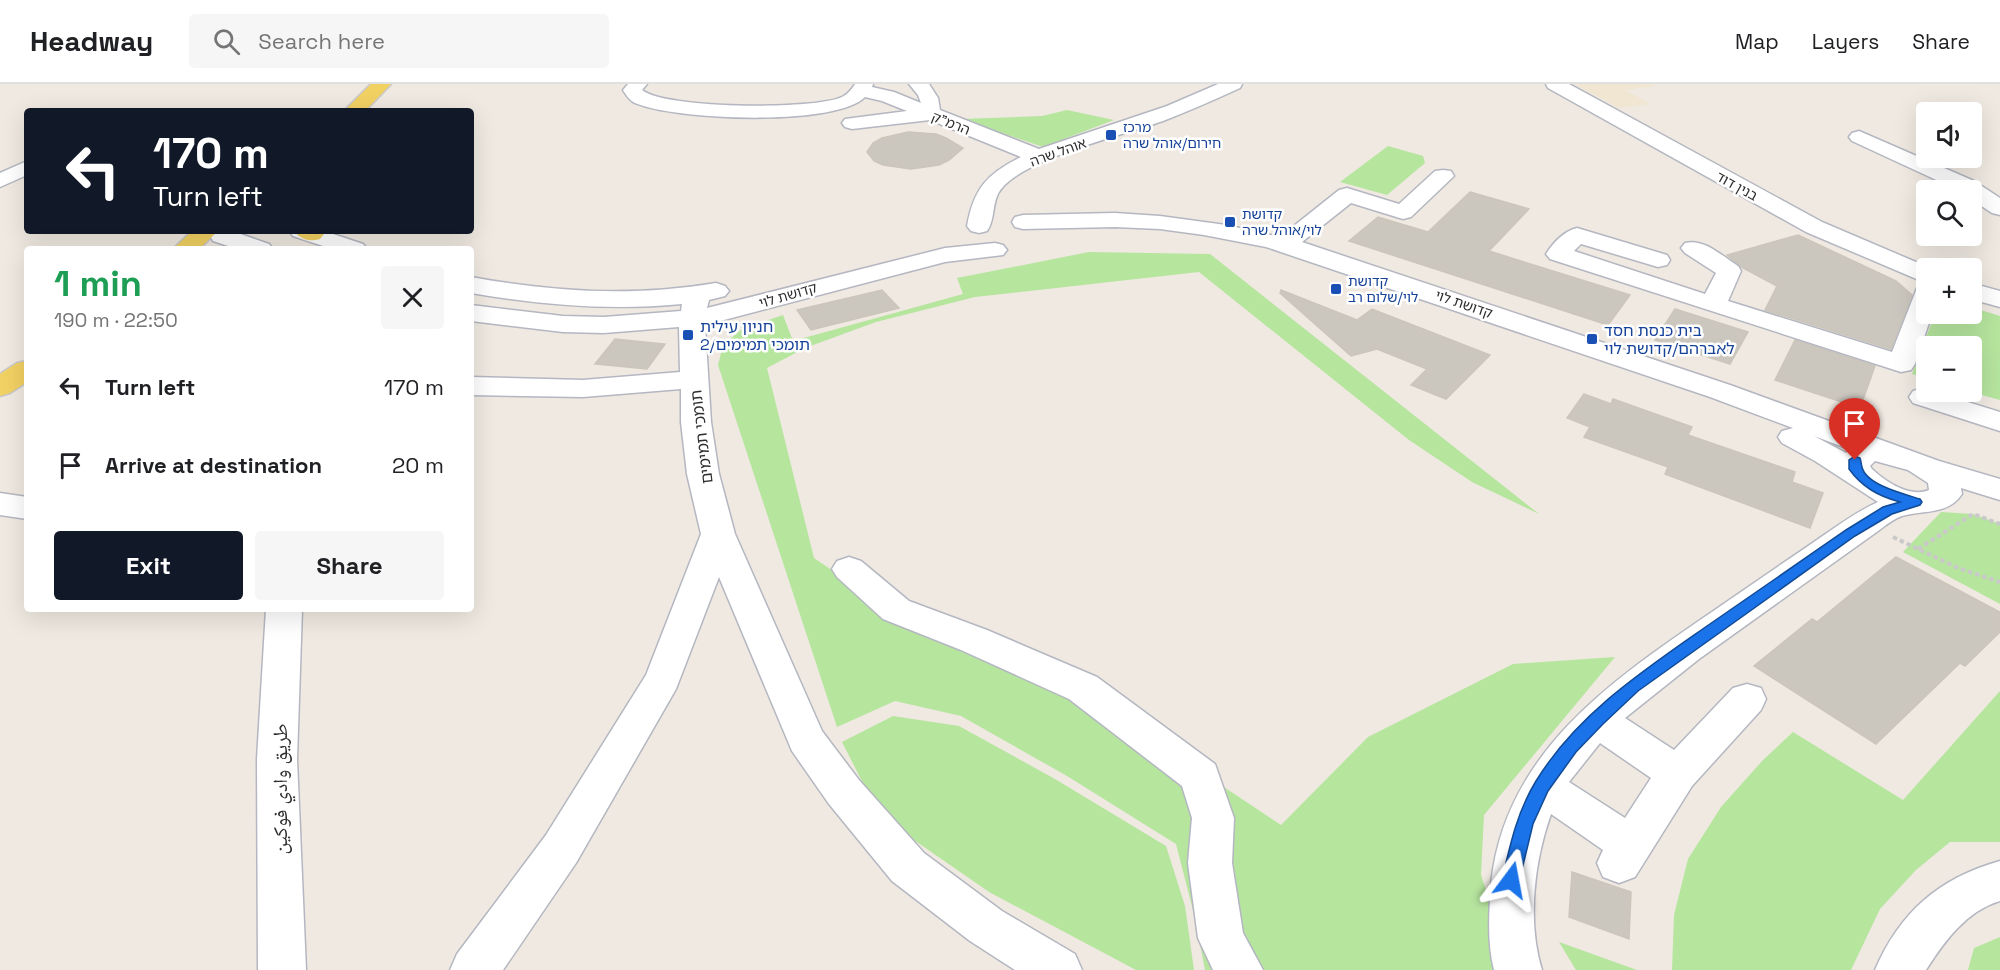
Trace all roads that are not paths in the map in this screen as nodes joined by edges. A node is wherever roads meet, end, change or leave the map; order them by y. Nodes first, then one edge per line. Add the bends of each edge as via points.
1 (382, 84) edge
2 (638, 84) edge
3 (918, 84) edge
4 (1233, 84) edge
5 (1555, 84) edge
6 (863, 87) edge
7 (357, 108) edge
8 (930, 114) junction
9 (852, 123) dead end
10 (1859, 137) dead end
11 (1040, 157) junction
12 (24, 169) edge
13 (1443, 176) dead end
14 (0, 181) edge
15 (989, 190) junction
16 (2000, 208) edge
17 (977, 228) junction
18 (202, 234) edge
19 (221, 234) edge
20 (312, 234) edge
21 (1016, 237) junction
22 (1284, 245) junction
23 (188, 246) edge
24 (252, 246) edge
25 (346, 246) edge
26 (1693, 248) dead end
27 (1658, 260) dead end
28 (2000, 270) edge
29 (1916, 272) edge
30 (474, 286) edge
31 (1985, 295) edge
32 (1713, 305) junction
33 (694, 307) junction
34 (474, 313) edge
35 (1916, 321) edge
36 (24, 371) edge
37 (694, 379) junction
38 (474, 386) edge
39 (0, 387) edge
40 (1938, 402) edge
41 (2000, 422) edge
42 (1892, 454) junction
43 (1926, 466) junction
44 (1863, 479) junction
45 (2000, 490) edge
46 (1927, 501) junction
47 (0, 504) edge
48 (24, 508) edge
49 (2000, 509) edge
50 (1858, 528) junction
51 (718, 534) junction
52 (849, 569) dead end
53 (284, 612) edge
54 (1747, 699) dead end
55 (1597, 720) junction
56 (1677, 774) junction
57 (1542, 786) junction
58 (2000, 881) edge
59 (1522, 965) edge
60 (282, 970) edge
61 (474, 970) edge
62 (1058, 970) edge
63 (1239, 970) edge
64 (1899, 970) edge

1 - 7 main road
2 - 6 street via 632,90 640,98 656,103 755,112 835,105 849,101
3 - 8 street via 932,102
4 - 11 street, אוהל שרה via 1174,111
5 - 29 street, בנין דוד via 1814,227
6 - 8 street, הרמ"ק
8 - 9 street
8 - 11 street, הרמ"ק
10 - 16 street via 1966,186
11 - 15 street, אוהל שרה via 1002,176
12 - 14 street
13 - 22 street via 1403,212 1347,195
15 - 17 street
15 - 21 street
17 - 21 street, קדושת לוי via 992,221
17 - 21 street via 976,242
17 - 33 street, קדושת לוי via 784,277
18 - 23 main road
19 - 24 street
20 - 25 street
21 - 22 street, קדושת לוי via 1117,220 1225,230
21 - 33 street, קדושת לוי via 745,307
21 - 44 street, קדושת לוי via 1152,242 1208,248 1274,264 1769,428 1826,454
22 - 42 street, קדושת לוי via 1720,391
26 - 32 street via 1729,271
27 - 32 street via 1577,234 1558,254
28 - 31 street
30 - 33 street, קדושת לוי
32 - 35 street via 1901,364
33 - 34 street, קדושת לוי via 604,325
33 - 37 street, תומכי תמימים
36 - 39 main road
37 - 38 street via 574,391
37 - 51 street, תומכי תמימים via 703,474
40 - 41 street
42 - 43 street, קדושת לוי
42 - 44 street via 1875,452 1859,456 1854,463
43 - 45 street
43 - 46 street via 1945,485 1946,494
44 - 46 street, קדושת לוי via 1889,495
44 - 50 street via 1868,502
46 - 49 street via 1965,501
46 - 50 street via 1887,510
47 - 48 street
50 - 55 street via 1632,687
51 - 61 street via 663,679 561,849
51 - 62 street, תומכי תמימים via 806,740 844,792 908,867 986,926
52 - 63 street via 896,610 1083,688 1200,776 1213,818 1210,863 1221,938
53 - 60 street, طريق وادي فوکين via 277,759
54 - 56 street
55 - 56 street
55 - 57 street via 1570,747
56 - 57 street via 1624,854
57 - 59 street via 1524,824 1511,880
58 - 64 street via 1951,903

